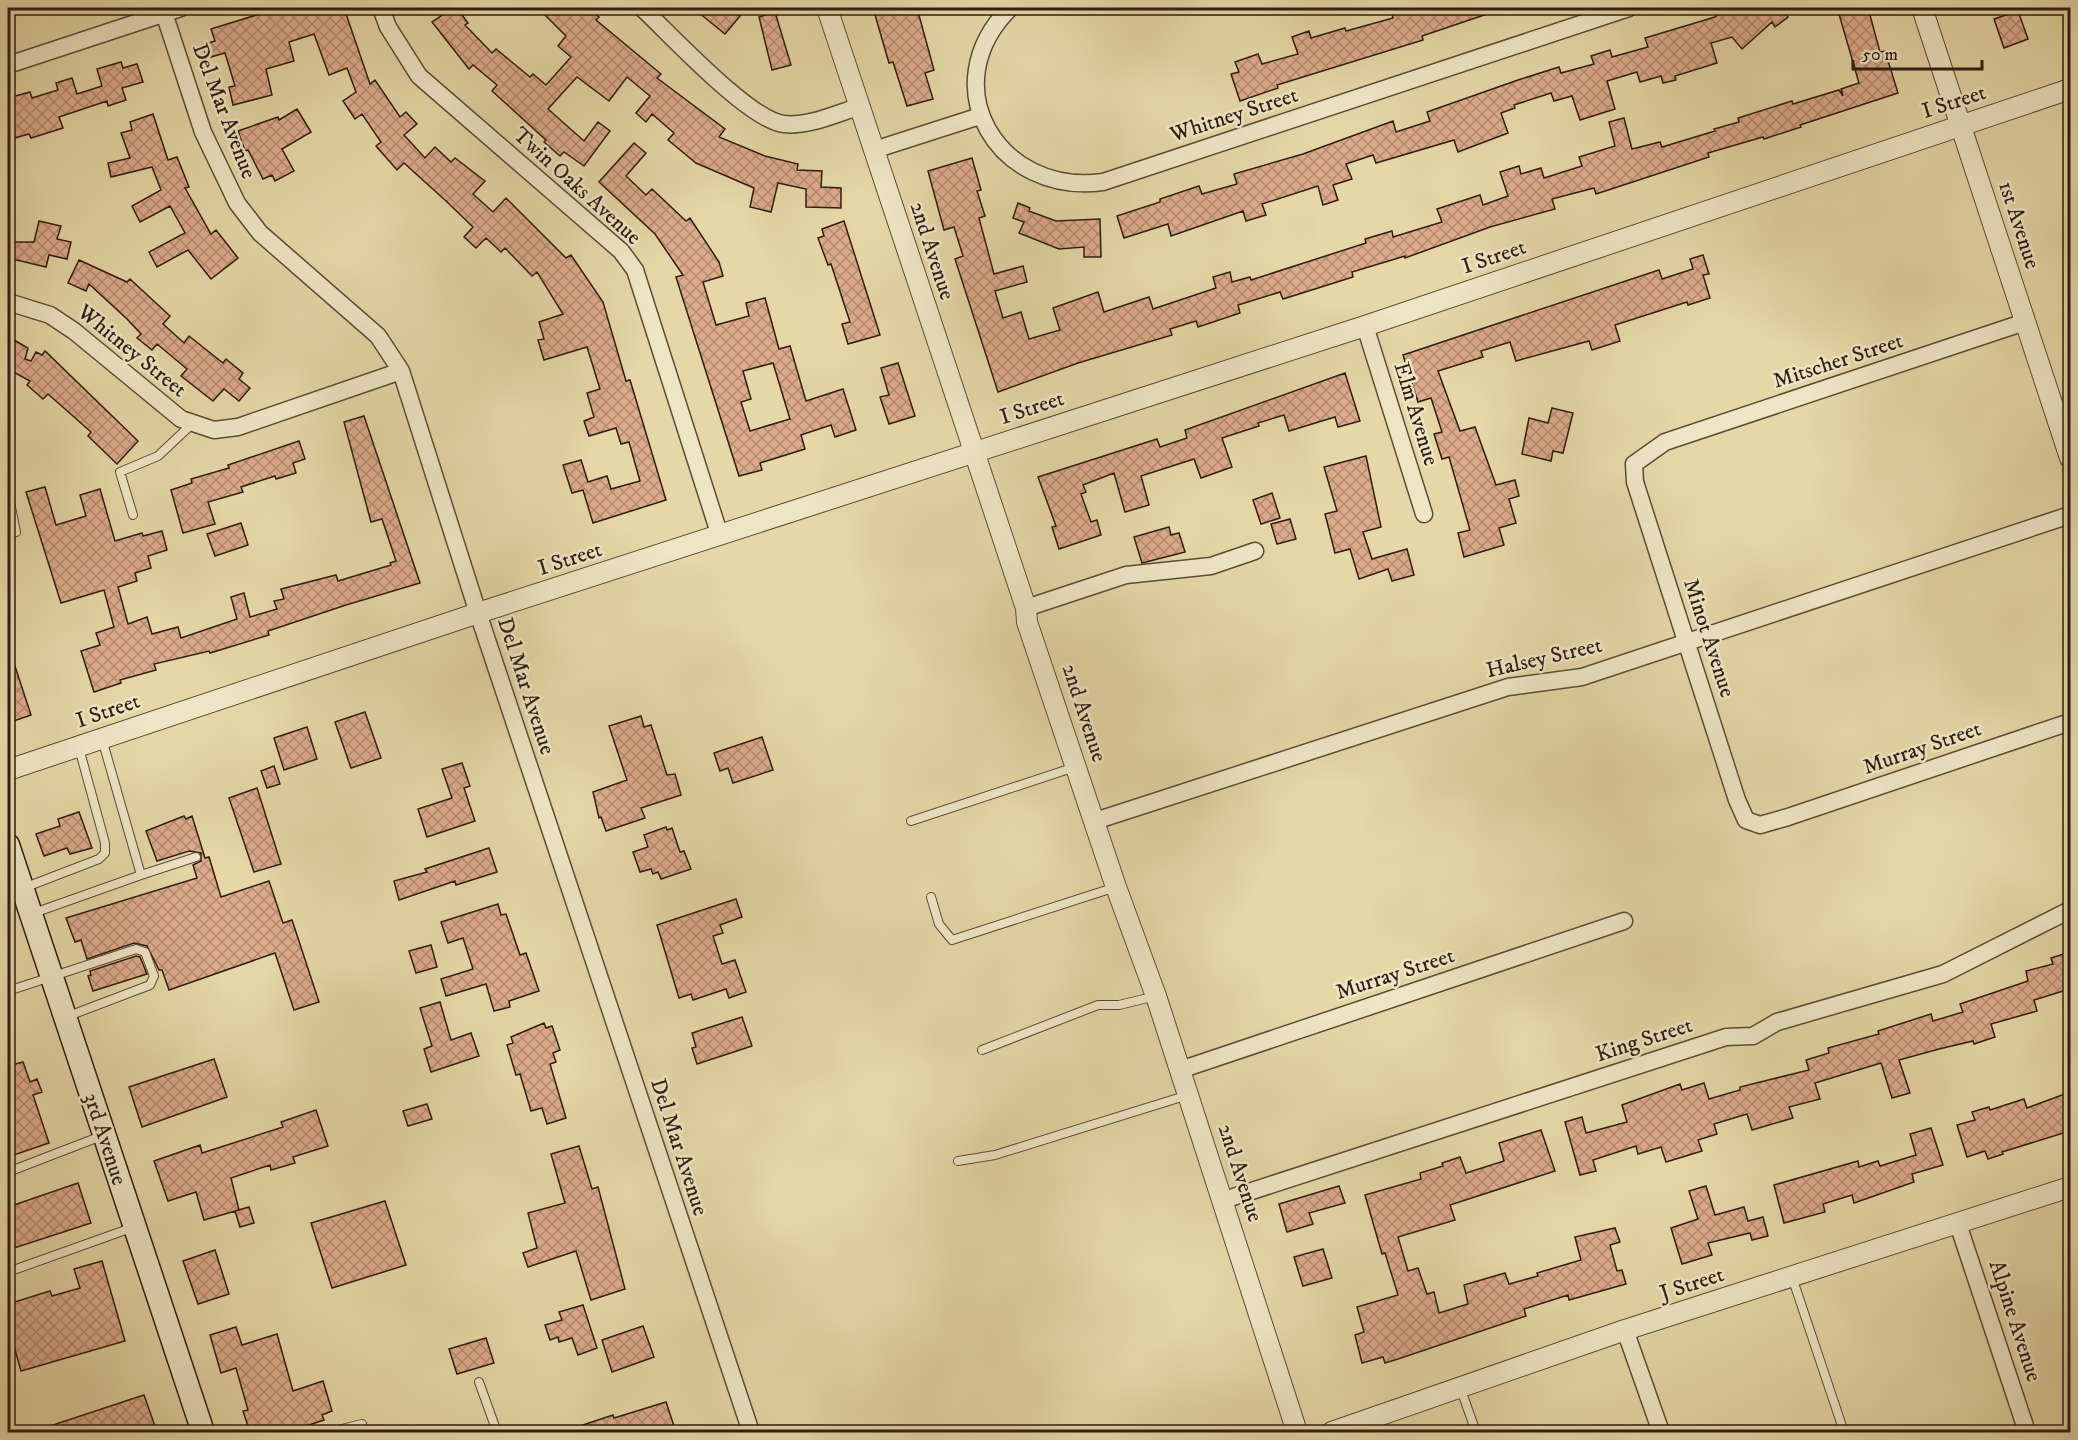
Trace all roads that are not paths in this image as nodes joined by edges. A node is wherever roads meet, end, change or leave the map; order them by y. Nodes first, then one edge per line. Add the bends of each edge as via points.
1 (181, 8) edge
2 (381, 8) edge
3 (642, 8) edge
4 (827, 8) edge
5 (1010, 8) edge
6 (1629, 8) edge
7 (1922, 8) edge
8 (164, 13) junction
9 (8, 65) edge
10 (2070, 89) edge
11 (861, 106) junction
12 (980, 116) junction
13 (1962, 125) junction
14 (874, 150) junction
15 (8, 302) edge
16 (2025, 322) junction
17 (1365, 326) junction
18 (401, 371) junction
19 (194, 423) junction
20 (1665, 442) joint
21 (972, 452) junction
22 (2070, 458) edge
23 (8, 492) edge
24 (1424, 514) dead end
25 (133, 515) dead end
26 (2070, 515) edge
27 (16, 532) dead end
28 (720, 536) junction
29 (1255, 551) dead end
30 (1026, 608) junction
31 (478, 613) junction
32 (1686, 641) junction
33 (2070, 722) edge
34 (102, 739) junction
35 (78, 747) junction
36 (1075, 767) junction
37 (8, 771) edge
38 (1788, 817) joint
39 (911, 821) dead end
40 (1095, 821) junction
41 (8, 845) edge
42 (196, 857) dead end
43 (141, 875) junction
44 (1116, 887) junction
45 (15, 891) edge
46 (930, 897) dead end
47 (2070, 910) edge
48 (30, 914) junction
49 (1624, 921) dead end
50 (51, 977) junction
51 (8, 991) edge
52 (1156, 996) junction
53 (65, 1017) junction
54 (982, 1050) dead end
55 (1180, 1070) junction
56 (1189, 1095) junction
57 (104, 1135) junction
58 (958, 1161) dead end
59 (8, 1172) edge
60 (2070, 1187) edge
61 (1224, 1200) junction
62 (1958, 1224) junction
63 (134, 1227) junction
64 (8, 1272) edge
65 (1792, 1277) junction
66 (1625, 1330) junction
67 (479, 1382) dead end
68 (1460, 1386) junction
69 (362, 1424) dead end
70 (203, 1432) edge
71 (330, 1432) edge
72 (497, 1432) edge
73 (751, 1432) edge
74 (1298, 1432) edge
75 (1332, 1432) edge
76 (1476, 1432) edge
77 (1661, 1432) edge
78 (1844, 1432) edge
79 (2027, 1432) edge

1 - 8 street
2 - 28 street, Twin Oaks Avenue via 388,27 419,76 621,251 635,270
3 - 11 street via 750,108 781,124 798,124
4 - 11 street, 2nd Avenue
5 - 12 street via 993,29 980,56 976,86
6 - 12 street, Whitney Street via 1103,182 1068,183 1032,172 1006,154
7 - 13 street, 1st Avenue
8 - 9 street
8 - 18 street, Del Mar Avenue via 203,132 237,203 260,233 378,336
10 - 13 street, I Street
11 - 14 street, 2nd Avenue
12 - 14 street
13 - 16 street, 1st Avenue
13 - 17 street, I Street
14 - 21 street, 2nd Avenue
15 - 19 street, Whitney Street via 50,315 181,419
16 - 20 street, Mitscher Street
16 - 22 street, 1st Avenue
17 - 21 street, I Street
17 - 24 street, Elm Avenue
18 - 19 street, Whitney Street via 238,427 214,430
18 - 31 street, Del Mar Avenue
19 - 25 lane via 158,456 120,472
20 - 32 street, Minot Avenue via 1634,464 1635,482
21 - 28 street, I Street
21 - 30 street, 2nd Avenue
23 - 27 lane
26 - 32 street, Halsey Street
28 - 31 street, I Street
29 - 30 street via 1211,566 1126,575
30 - 36 street, 2nd Avenue via 1027,622
31 - 34 street, I Street
31 - 73 street, Del Mar Avenue
32 - 38 street, Minot Avenue via 1746,820 1761,825
32 - 40 street, Halsey Street via 1582,677 1508,687
33 - 38 street, Murray Street
34 - 35 street, I Street
34 - 43 lane
35 - 37 street, I Street
35 - 45 lane via 105,853 99,859
36 - 39 lane
36 - 40 street, 2nd Avenue
40 - 44 street, 2nd Avenue
41 - 45 main road, 3rd Avenue
42 - 43 lane
43 - 48 lane
44 - 46 lane via 952,940 939,924
44 - 52 street, 2nd Avenue
45 - 48 main road, 3rd Avenue
47 - 61 street, King Street via 1943,974 1777,1022 1754,1036 1726,1038
48 - 50 main road, 3rd Avenue
49 - 55 street, Murray Street
50 - 51 lane
50 - 53 main road, 3rd Avenue
50 - 53 lane via 136,949 145,952 154,976 150,985
52 - 54 lane via 1119,1005 1098,1005
52 - 55 street, 2nd Avenue
53 - 57 main road, 3rd Avenue
55 - 56 street, 2nd Avenue
56 - 58 lane via 995,1155
56 - 61 street, 2nd Avenue
57 - 59 lane
57 - 63 main road, 3rd Avenue
60 - 62 street, J Street
61 - 74 street, 2nd Avenue
62 - 65 street, J Street
62 - 79 street, Alpine Avenue
63 - 64 lane
63 - 70 main road, 3rd Avenue
65 - 66 street, J Street
65 - 78 lane
66 - 68 street, J Street
66 - 77 street
67 - 72 lane
68 - 75 street, J Street
68 - 76 lane
69 - 71 lane

